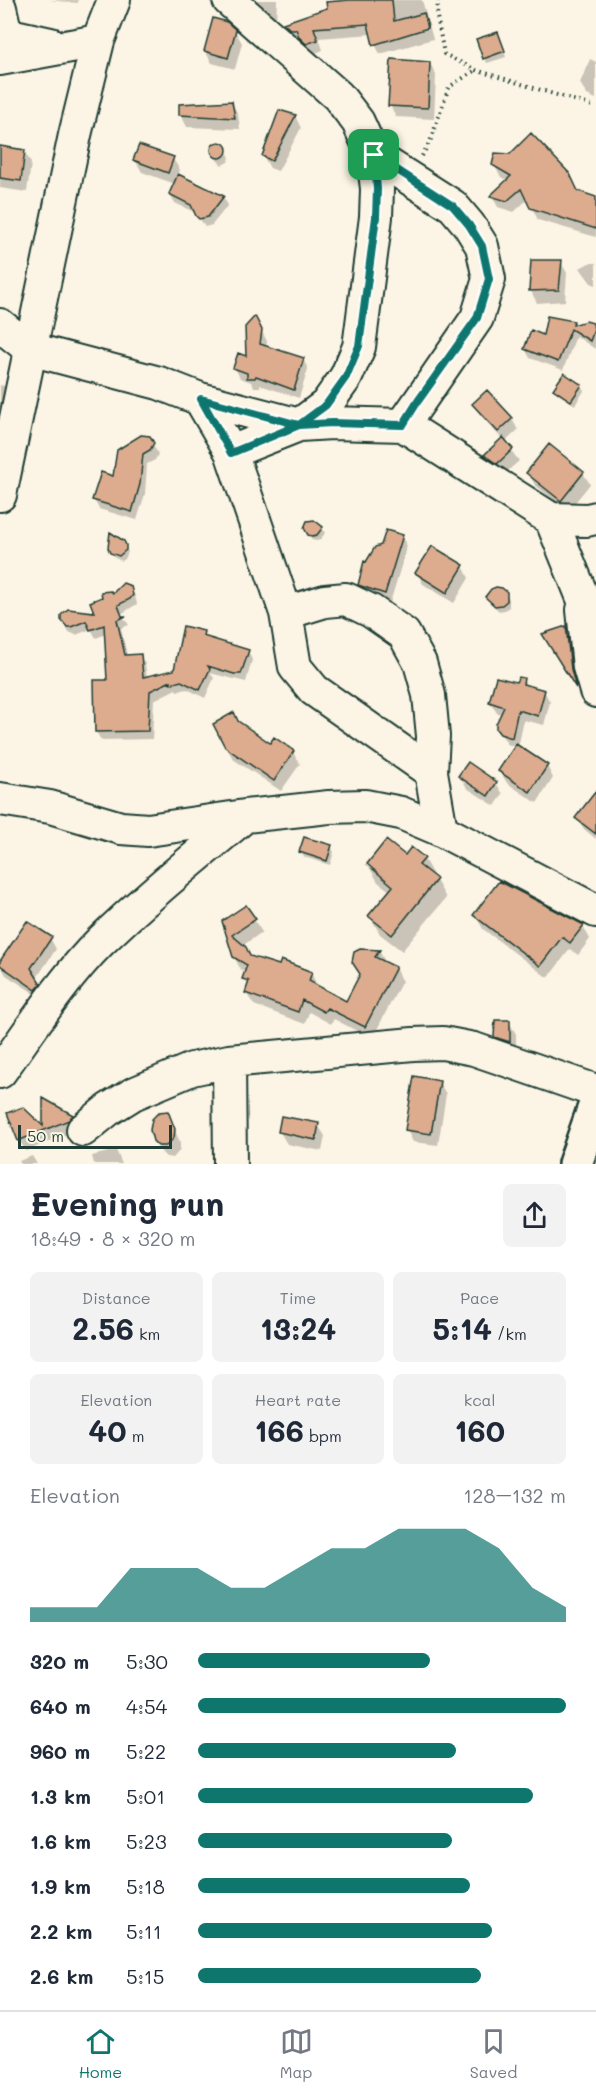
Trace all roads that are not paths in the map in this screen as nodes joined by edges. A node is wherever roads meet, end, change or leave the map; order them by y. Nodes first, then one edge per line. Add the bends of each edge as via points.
1 (114, 0) edge
2 (229, 0) edge
3 (0, 8) edge
4 (98, 41) junction
5 (64, 48) junction
6 (0, 59) edge
7 (374, 155) junction
8 (0, 325) edge
9 (30, 349) junction
10 (201, 399) junction
11 (299, 425) junction
12 (403, 425) junction
13 (231, 453) junction
14 (0, 495) edge
15 (596, 518) edge
16 (551, 519) junction
17 (591, 592) edge
18 (286, 613) junction
19 (596, 691) edge
20 (431, 772) junction
21 (0, 799) edge
22 (245, 816) junction
23 (441, 830) junction
24 (596, 911) edge
25 (229, 1061) junction
26 (0, 1072) edge
27 (596, 1091) edge
28 (596, 1104) edge
29 (82, 1130) dead end
30 (230, 1164) edge
31 (575, 1164) edge

1 - 4 street
2 - 7 street via 339,96 358,122
3 - 5 street via 6,34
4 - 5 street
4 - 9 street
5 - 6 street
7 - 11 street via 376,217 359,346 346,377 326,405
7 - 12 street via 453,206 482,246 489,279 477,318
8 - 9 street
9 - 10 street via 159,383
9 - 14 street
10 - 11 street
10 - 13 street
11 - 12 street
11 - 13 street
12 - 16 street
13 - 18 street
15 - 16 street
16 - 17 street
17 - 19 street via 583,610 589,667
18 - 20 street via 295,667 303,678 314,690
18 - 20 street via 325,601 346,600 372,611 404,634 420,663 429,695
20 - 23 street
21 - 22 street via 50,807 121,828 148,830
22 - 23 street via 366,806 401,813
22 - 26 street via 99,943
23 - 24 street
25 - 27 street via 443,1043 474,1049
25 - 29 street via 192,1069 133,1094
25 - 30 street
28 - 31 main road

